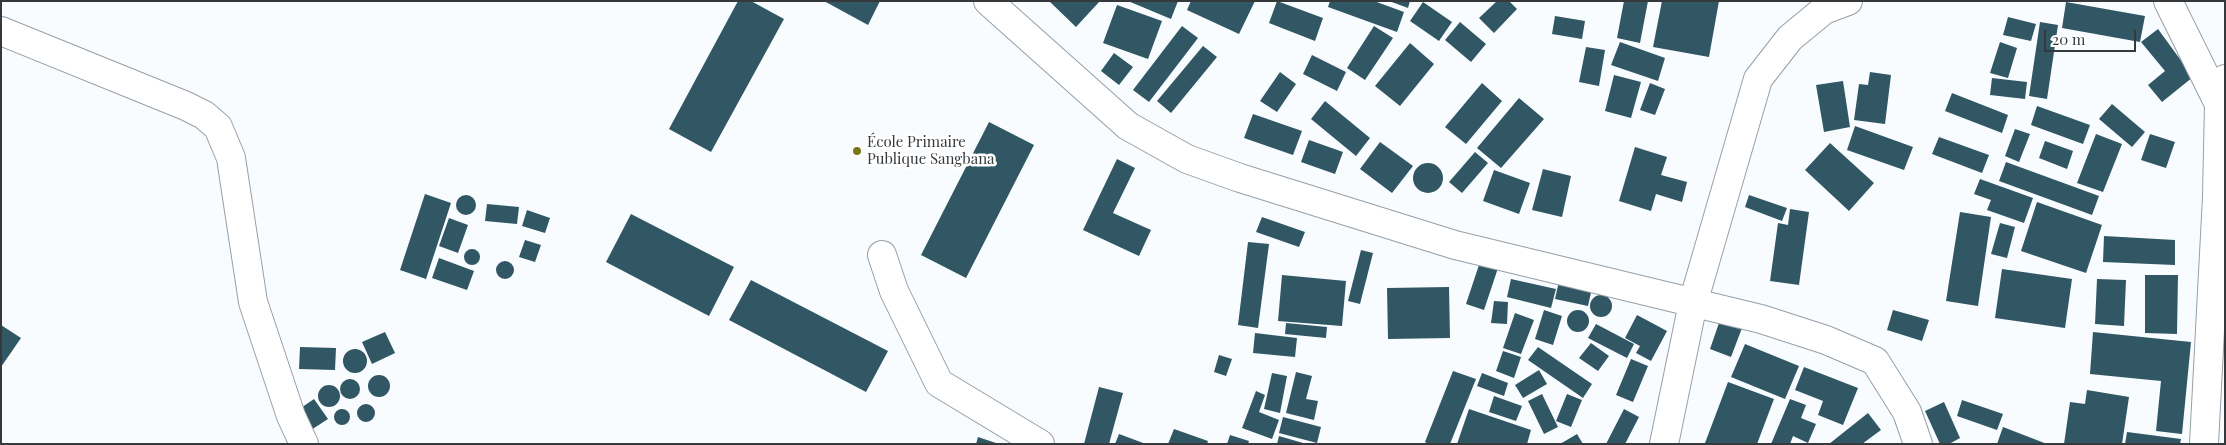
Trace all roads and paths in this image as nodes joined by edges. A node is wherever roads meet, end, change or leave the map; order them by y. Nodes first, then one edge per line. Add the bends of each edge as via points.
1 (988, 1) edge
2 (1848, 1) edge
3 (2168, 1) edge
4 (1, 30) edge
5 (2222, 92) edge
6 (882, 255) dead end
7 (1693, 303) junction
8 (304, 444) edge
9 (1040, 444) edge
10 (1664, 444) edge
11 (1918, 444) edge
12 (2204, 444) edge

1 - 7 street via 1128,126 1188,159 1455,245
2 - 7 street via 1824,10 1790,38 1758,79
3 - 5 street
4 - 8 street via 186,106 218,127 230,158 253,302 291,416
5 - 12 street
6 - 9 street via 894,291 939,383
7 - 10 street
7 - 11 street via 1761,319 1875,360 1906,412

